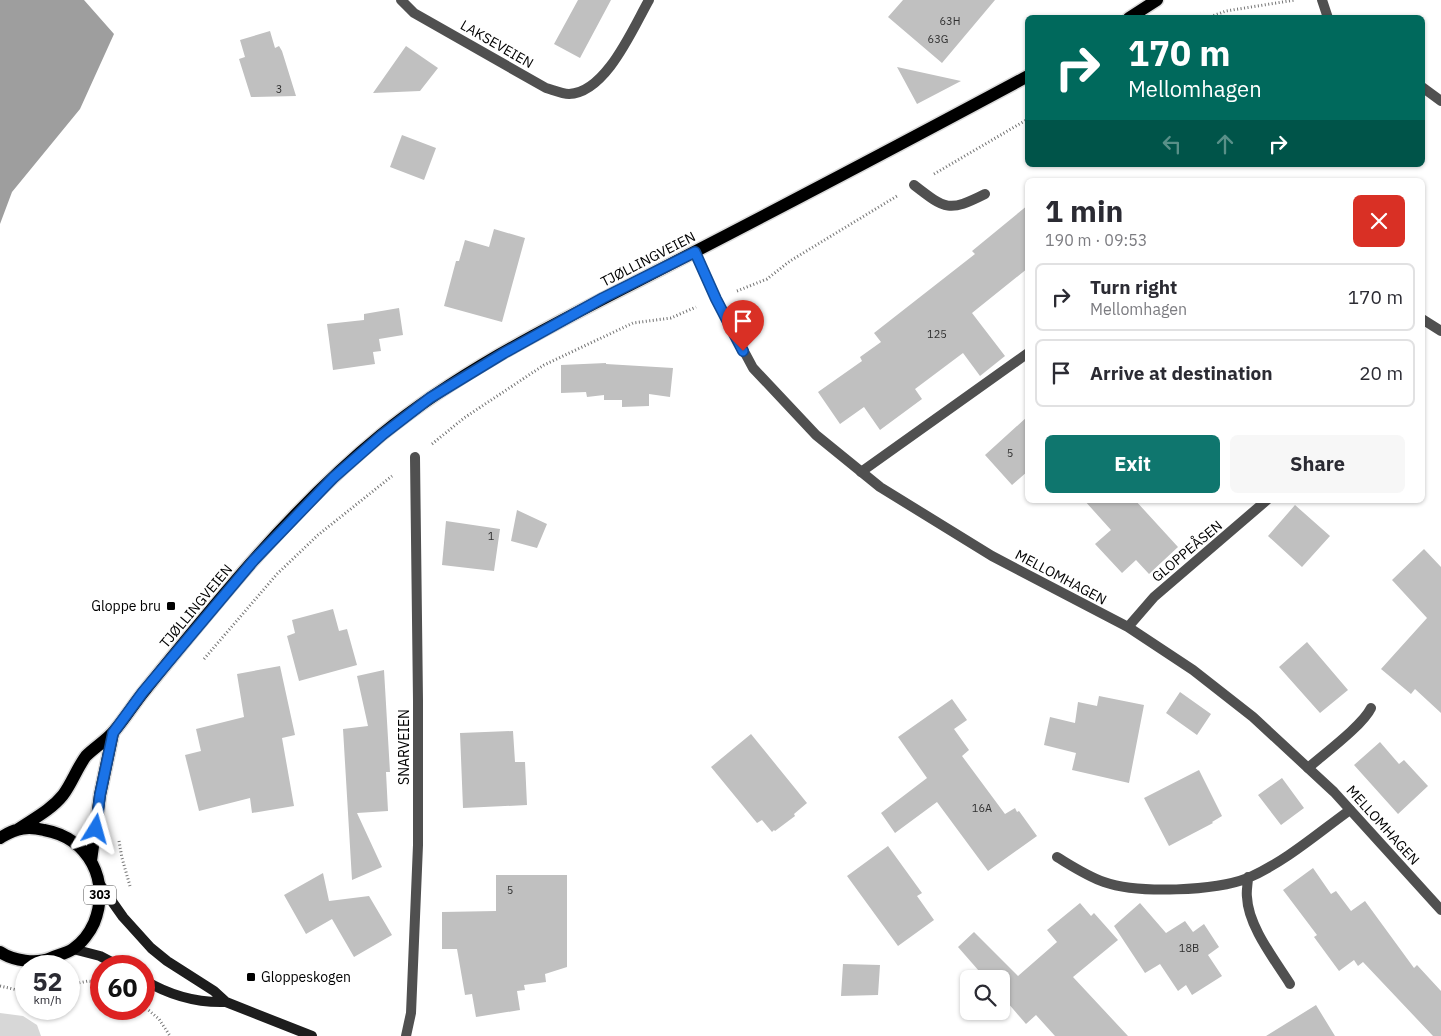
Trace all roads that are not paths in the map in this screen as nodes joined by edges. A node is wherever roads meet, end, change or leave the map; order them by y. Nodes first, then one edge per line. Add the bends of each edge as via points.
1 (401, 0) edge
2 (649, 0) edge
3 (1157, 0) edge
4 (1322, 0) edge
5 (1134, 15) edge
6 (1327, 15) edge
7 (1025, 78) edge
8 (1425, 89) edge
9 (1441, 101) edge
10 (914, 185) road end
11 (985, 194) dead end
12 (695, 252) junction
13 (1425, 321) edge
14 (1441, 332) edge
15 (1025, 355) edge
16 (414, 457) road end
17 (860, 472) junction
18 (1264, 503) edge
19 (1128, 627) junction
20 (1371, 708) dead end
21 (113, 733) junction
22 (1308, 768) junction
23 (1350, 810) junction
24 (17, 830) junction
25 (0, 838) edge
26 (1057, 857) dead end
27 (91, 861) junction
28 (1248, 878) junction
29 (99, 882) junction
30 (1441, 910) edge
31 (73, 950) junction
32 (0, 952) edge
33 (96, 955) edge
34 (1290, 984) dead end
35 (155, 986) edge
36 (226, 1002) junction
37 (312, 1036) edge
38 (406, 1036) edge

1 - 2 street, LAKSEVEIEN via 414,13 546,88 569,94 586,89 602,78 617,58
3 - 5 main road
4 - 6 street
7 - 12 main road, TJØLLINGVEIEN / 303
8 - 9 street
10 - 11 street via 936,203 950,208
12 - 17 street, MELLOMHAGEN via 752,368 816,435
12 - 21 main road, TJØLLINGVEIEN / 303 via 504,353 430,398 382,435 333,478 254,560 143,692
13 - 14 street
15 - 17 street
16 - 38 street, SNARVEIEN via 418,845 411,1013
17 - 19 street, MELLOMHAGEN via 880,488 992,556
18 - 19 street, GLOPPEÅSEN via 1154,597
19 - 22 street, MELLOMHAGEN via 1253,717
20 - 22 street
21 - 24 main road, TJØLLINGVEIEN / 303 via 86,757 54,805
21 - 27 main road, TJØLLINGVEIEN / 303
22 - 23 street, MELLOMHAGEN
23 - 28 street via 1297,849
23 - 30 street, MELLOMHAGEN
24 - 25 main road, 303
24 - 27 main road, 303 via 36,828 64,835
26 - 28 street via 1106,883 1137,888 1214,886
27 - 29 main road, 303
28 - 34 street via 1246,897 1250,912 1261,938
29 - 31 main road, 303 via 97,914 90,932
29 - 36 main road via 123,917 151,948
31 - 32 main road, 303 via 44,961 25,961
31 - 33 main road
35 - 36 main road via 209,1003
36 - 37 main road

